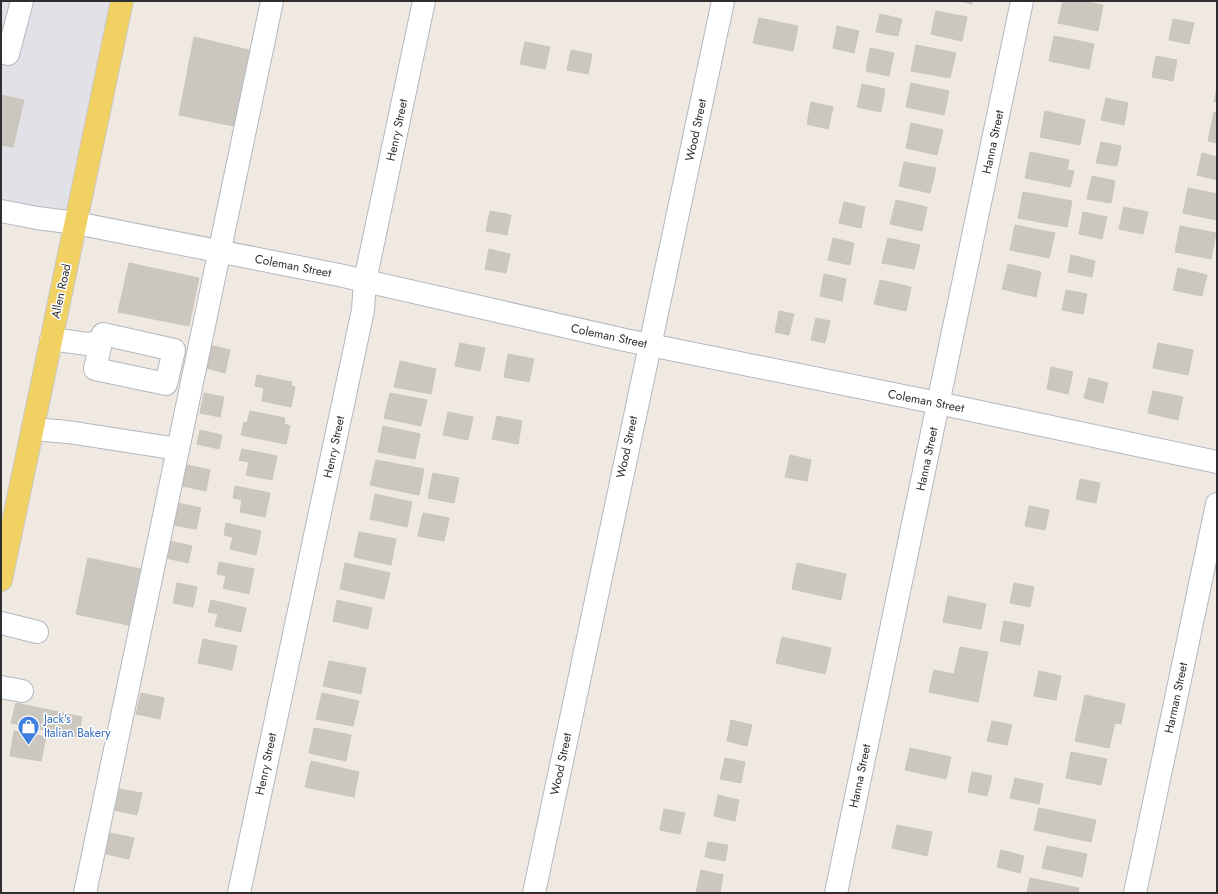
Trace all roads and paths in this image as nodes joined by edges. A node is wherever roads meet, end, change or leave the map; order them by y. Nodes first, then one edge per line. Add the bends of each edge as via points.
1 (22, 1) edge
2 (122, 1) edge
3 (272, 1) edge
4 (424, 1) edge
5 (723, 1) edge
6 (1022, 1) edge
7 (1, 52) edge
8 (1, 211) edge
9 (76, 223) junction
10 (219, 252) junction
11 (365, 281) junction
12 (51, 339) junction
13 (101, 342) dead end
14 (650, 345) junction
15 (938, 403) junction
16 (33, 429) junction
17 (178, 450) junction
18 (1217, 462) edge
19 (1217, 504) edge
20 (1, 580) edge
21 (1, 623) edge
22 (37, 632) dead end
23 (1, 687) edge
24 (22, 691) dead end
25 (85, 893) edge
26 (239, 893) edge
27 (534, 893) edge
28 (836, 893) edge
29 (1135, 893) edge

1 - 7 street via 8,54
2 - 9 main road, Allen Road
3 - 10 street
4 - 11 street, Henry Street
5 - 14 street, Wood Street
6 - 15 street, Hanna Street
8 - 9 street, Coleman Street
9 - 10 street, Coleman Street
9 - 12 main road, Allen Road
10 - 11 street, Coleman Street
10 - 17 street
11 - 14 street, Coleman Street
11 - 26 street, Henry Street via 363,310
12 - 13 street via 87,344
12 - 16 main road, Allen Road
14 - 15 street, Coleman Street
14 - 27 street, Wood Street
15 - 18 street, Coleman Street
15 - 28 street, Hanna Street
16 - 17 street via 68,432
16 - 20 main road, Allen Road
17 - 25 street
19 - 29 street, Harman Street
21 - 22 street
23 - 24 street

